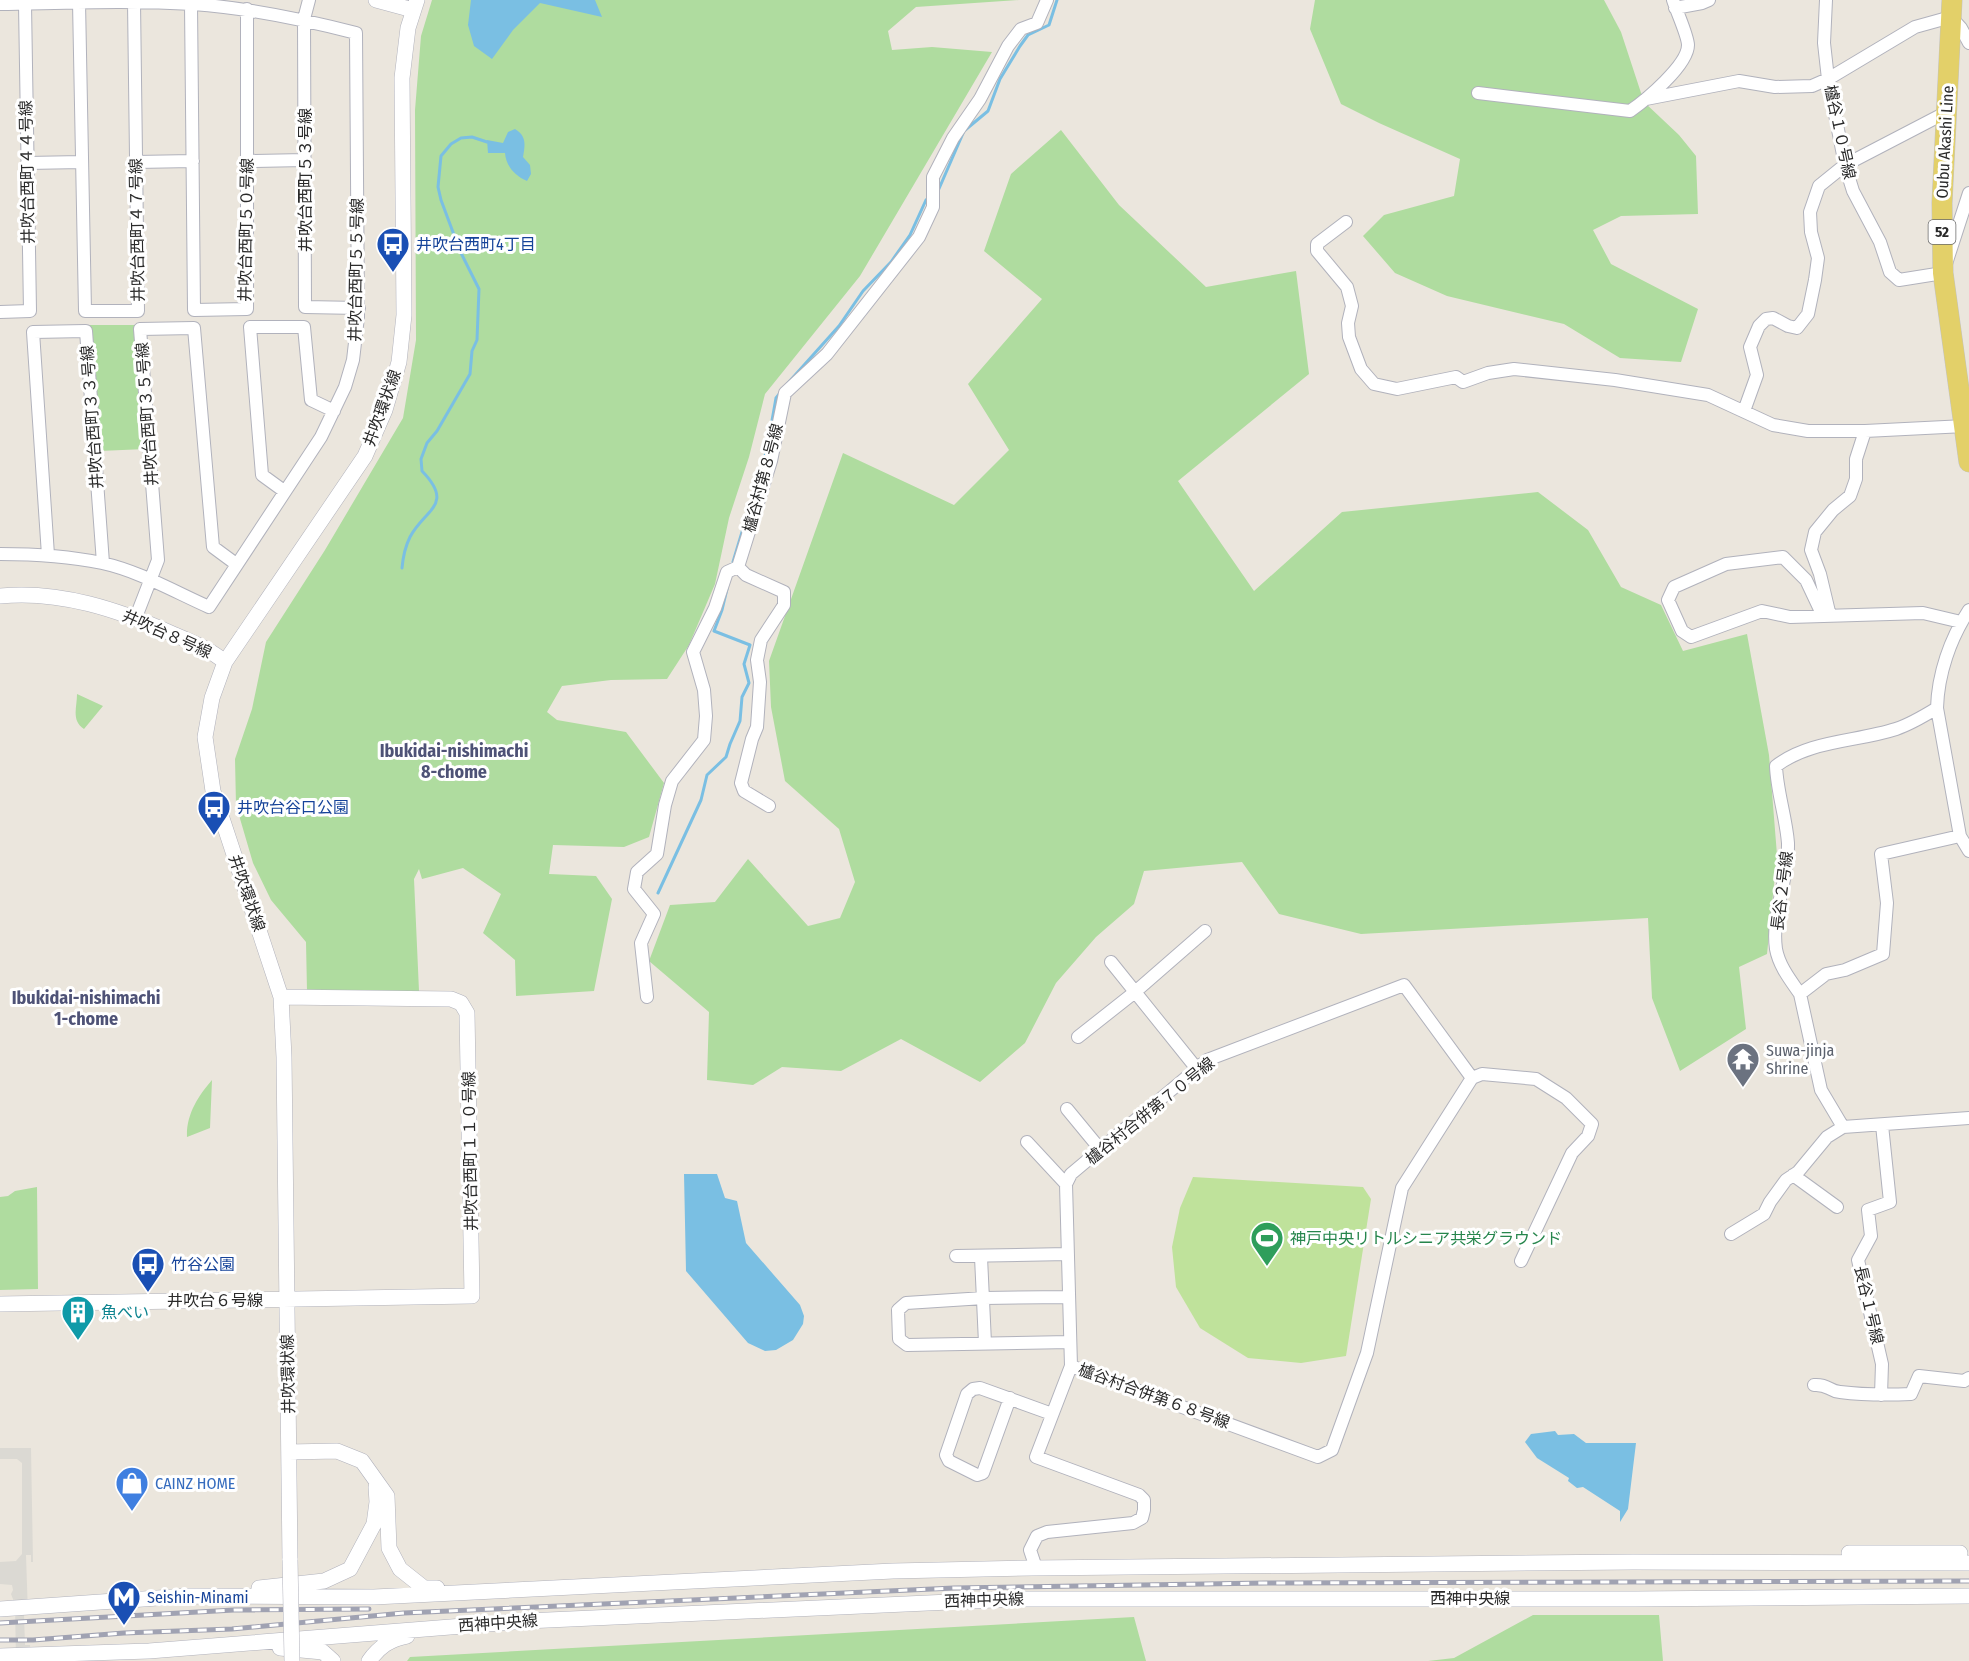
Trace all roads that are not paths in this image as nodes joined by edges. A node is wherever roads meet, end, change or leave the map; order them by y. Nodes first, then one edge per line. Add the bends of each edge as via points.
1 (309, 0) edge
2 (376, 0) edge
3 (1047, 0) edge
4 (1709, 0) edge
5 (1826, 0) edge
6 (79, 2) junction
7 (134, 2) junction
8 (0, 4) edge
9 (25, 4) junction
10 (191, 4) junction
11 (1674, 4) edge
12 (415, 5) edge
13 (247, 9) junction
14 (1952, 9) edge
15 (304, 19) junction
16 (1969, 44) edge
17 (1828, 79) junction
18 (1478, 93) dead end
19 (1646, 99) junction
20 (1945, 113) junction
21 (305, 160) junction
22 (193, 161) junction
23 (247, 161) junction
24 (82, 162) junction
25 (136, 162) junction
26 (27, 163) junction
27 (1845, 165) junction
28 (1969, 193) edge
29 (1347, 222) dead end
30 (1943, 273) junction
31 (358, 308) junction
32 (0, 312) edge
33 (334, 411) junction
34 (1744, 411) junction
35 (1965, 426) junction
36 (1865, 431) junction
37 (1969, 462) edge
38 (285, 492) junction
39 (0, 554) edge
40 (48, 555) junction
41 (103, 563) junction
42 (236, 564) junction
43 (734, 569) junction
44 (150, 580) junction
45 (0, 596) edge
46 (1969, 610) edge
47 (1827, 616) junction
48 (136, 617) junction
49 (1961, 622) junction
50 (225, 662) junction
51 (1937, 708) junction
52 (769, 806) dead end
53 (1960, 836) junction
54 (1969, 851) edge
55 (1205, 931) dead end
56 (1111, 962) dead end
57 (1135, 992) junction
58 (1800, 994) junction
59 (281, 997) junction
60 (647, 997) dead end
61 (1078, 1037) dead end
62 (1197, 1069) junction
63 (1472, 1078) junction
64 (1067, 1109) dead end
65 (1969, 1118) edge
66 (1882, 1125) junction
67 (1844, 1127) junction
68 (1028, 1142) dead end
69 (1100, 1149) junction
70 (1793, 1175) junction
71 (1066, 1184) junction
72 (1838, 1207) dead end
73 (1731, 1234) dead end
74 (1068, 1254) junction
75 (956, 1256) dead end
76 (981, 1257) junction
77 (1521, 1261) dead end
78 (1069, 1297) junction
79 (984, 1298) junction
80 (287, 1300) junction
81 (0, 1304) edge
82 (1070, 1342) junction
83 (985, 1343) junction
84 (1071, 1366) junction
85 (1969, 1378) edge
86 (1814, 1385) dead end
87 (1881, 1395) junction
88 (1010, 1398) junction
89 (1052, 1414) junction
90 (289, 1452) junction
91 (376, 1478) junction
92 (1969, 1553) edge
93 (1525, 1563) junction
94 (1969, 1563) edge
95 (1036, 1568) junction
96 (529, 1590) junction
97 (186, 1596) junction
98 (1969, 1596) edge
99 (1526, 1599) junction
100 (1969, 1606) edge
101 (0, 1609) edge
102 (526, 1621) junction
103 (149, 1650) junction
104 (0, 1656) edge
105 (292, 1661) edge
106 (333, 1661) edge
107 (369, 1661) edge

1 - 15 street, 井吹台西町５３号線
2 - 12 street
3 - 43 street, 櫨谷村第８号線 via 1037,23 1021,29 1008,46 980,99 953,138 933,177 933,207 919,237 827,354 785,393 771,461
4 - 11 street
5 - 17 street, 櫨谷１０号線 via 1824,43
6 - 7 street, 井吹台西町５５号線
6 - 9 street, 井吹台西町５５号線
6 - 24 street, 井吹台西町４７号線
7 - 10 street, 井吹台西町５５号線
7 - 25 street, 井吹台西町４７号線
8 - 9 street, 井吹台西町５５号線
9 - 26 street, 井吹台西町４４号線
10 - 13 street, 井吹台西町５５号線
10 - 22 street, 井吹台西町５０号線
11 - 19 street via 1688,44 1684,59
12 - 50 street, 井吹環状線 via 402,78 404,315 399,362 385,410 364,456
13 - 15 street, 井吹台西町５５号線
13 - 23 street, 井吹台西町５０号線
14 - 16 street
14 - 17 street
14 - 20 main road, Oubu Akashi Line / 52
15 - 21 street, 井吹台西町５３号線
15 - 31 street, 井吹台西町５５号線 via 356,33
17 - 19 street via 1812,86 1775,87 1739,81
17 - 27 street, 櫨谷１０号線
18 - 19 street via 1630,111
20 - 27 street
20 - 30 main road, Oubu Akashi Line / 52
21 - 23 street
21 - 31 street, 井吹台西町５３号線 via 305,307
22 - 23 street, 井吹台西町５０号線 via 194,310 247,309
22 - 25 street
24 - 25 street, 井吹台西町４７号線 via 85,311 138,311
24 - 26 street
26 - 32 street, 井吹台西町４４号線 via 30,311
27 - 30 street, 櫨谷１０号線 via 1890,272 1899,280
27 - 34 street via 1819,186 1809,212 1818,258 1808,314 1797,328 1773,318 1759,326 1750,347 1758,375
28 - 30 street
29 - 34 street via 1317,244 1317,251 1347,287 1352,306 1348,337 1361,369 1374,384 1397,389 1456,377 1463,382 1514,369 1708,395
30 - 35 main road, Oubu Akashi Line / 52
31 - 33 street, 井吹台西町５５号線 via 353,360
33 - 38 street, 井吹台西町５５号線
33 - 38 street via 311,400 304,327 250,327 262,475
34 - 36 street via 1773,425 1808,431
35 - 36 street
35 - 37 main road, Oubu Akashi Line / 52
36 - 47 street via 1850,496 1815,532 1811,550 1820,574
38 - 42 street, 井吹台西町５５号線
39 - 40 street, 井吹台西町５５号線
40 - 41 street, 井吹台西町５５号線
40 - 41 street, 井吹台西町３３号線 via 33,332 86,332
41 - 44 street, 井吹台西町５５号線
42 - 44 street, 井吹台西町５５号線 via 209,607
42 - 44 street, 井吹台西町３５号線 via 213,547 194,328 140,329 158,560
43 - 52 street via 784,592 784,605 761,640 757,727 741,783 744,791
43 - 60 street, 櫨谷村第８号線 via 727,572 715,608 693,652 704,690 704,740 672,782 657,854 637,872 634,889 654,914 641,944
44 - 48 street, 井吹台西町３５号線
45 - 48 street, 井吹台８号線 via 64,598
46 - 49 street
47 - 47 street via 1806,580 1783,557 1726,564 1674,587 1668,600 1682,631 1691,637 1762,611 1790,617
47 - 49 street via 1923,613
48 - 50 street, 井吹台８号線 via 211,651
49 - 51 street via 1944,664
50 - 59 street, 井吹環状線 via 212,698 206,737 213,791
51 - 53 street
51 - 58 street, 長谷２号線 via 1894,729 1800,752 1776,766 1788,865 1776,924 1776,950
53 - 54 street
53 - 58 street via 1881,854 1887,903 1883,954 1826,974
55 - 57 street
56 - 57 street
57 - 61 street
57 - 62 street
58 - 67 street via 1821,1090
59 - 80 street, 井吹環状線
59 - 80 street, 井吹台西町１１０号線 via 451,999 461,1003 467,1013 469,1079 472,1296
62 - 63 street, 櫨谷村合併第７０号線 via 1207,1060 1404,985
62 - 69 street, 櫨谷村合併第７０号線
63 - 77 street via 1482,1074 1536,1079 1566,1098 1592,1124 1588,1136 1572,1152
63 - 84 street, 櫨谷村合併第６８号線 via 1402,1188 1367,1353 1332,1450 1318,1457
64 - 69 street
65 - 66 street
66 - 67 street
66 - 87 street, 長谷１号線 via 1890,1202 1868,1210 1871,1236 1858,1260 1882,1364
67 - 70 street via 1827,1137
68 - 71 street
69 - 71 street, 櫨谷村合併第７０号線 via 1071,1174
70 - 72 street
70 - 73 street via 1764,1214
71 - 74 street
74 - 76 street
74 - 78 street
75 - 76 street
76 - 79 street
78 - 79 street
78 - 82 street
79 - 83 street
79 - 83 street via 906,1303 898,1310 898,1339 907,1345
80 - 81 street, 井吹台６号線
80 - 90 street, 井吹環状線
82 - 83 street
82 - 84 street
84 - 89 street, 櫨谷村合併第６８号線
85 - 87 street via 1964,1381 1919,1376 1911,1394
86 - 87 street via 1825,1384 1836,1392
88 - 88 street via 980,1388 967,1394 946,1455 948,1461 977,1476 983,1473
88 - 89 street
89 - 95 street, 櫨谷村合併第６８号線 via 1036,1457 1139,1495 1144,1500 1144,1510 1142,1518 1133,1523 1037,1536 1030,1550
90 - 91 street via 337,1451 362,1461
90 - 105 street, 井吹環状線, bridge
91 - 96 street via 387,1496 389,1548 400,1569 424,1588
91 - 97 street via 374,1524 350,1569 324,1581
92 - 93 street via 1741,1554
93 - 94 street, 西神中央線
93 - 95 street, 西神中央線
95 - 96 street, 西神中央線 via 893,1571
96 - 97 street, 西神中央線 via 374,1597
97 - 101 street, 西神中央線
98 - 99 street, 西神中央線
99 - 100 street
99 - 102 street, 西神中央線 via 1016,1599
102 - 103 street, 西神中央線
102 - 107 street via 397,1638 379,1647
103 - 104 street, 西神中央線
103 - 106 street via 204,1652 272,1647 323,1652

